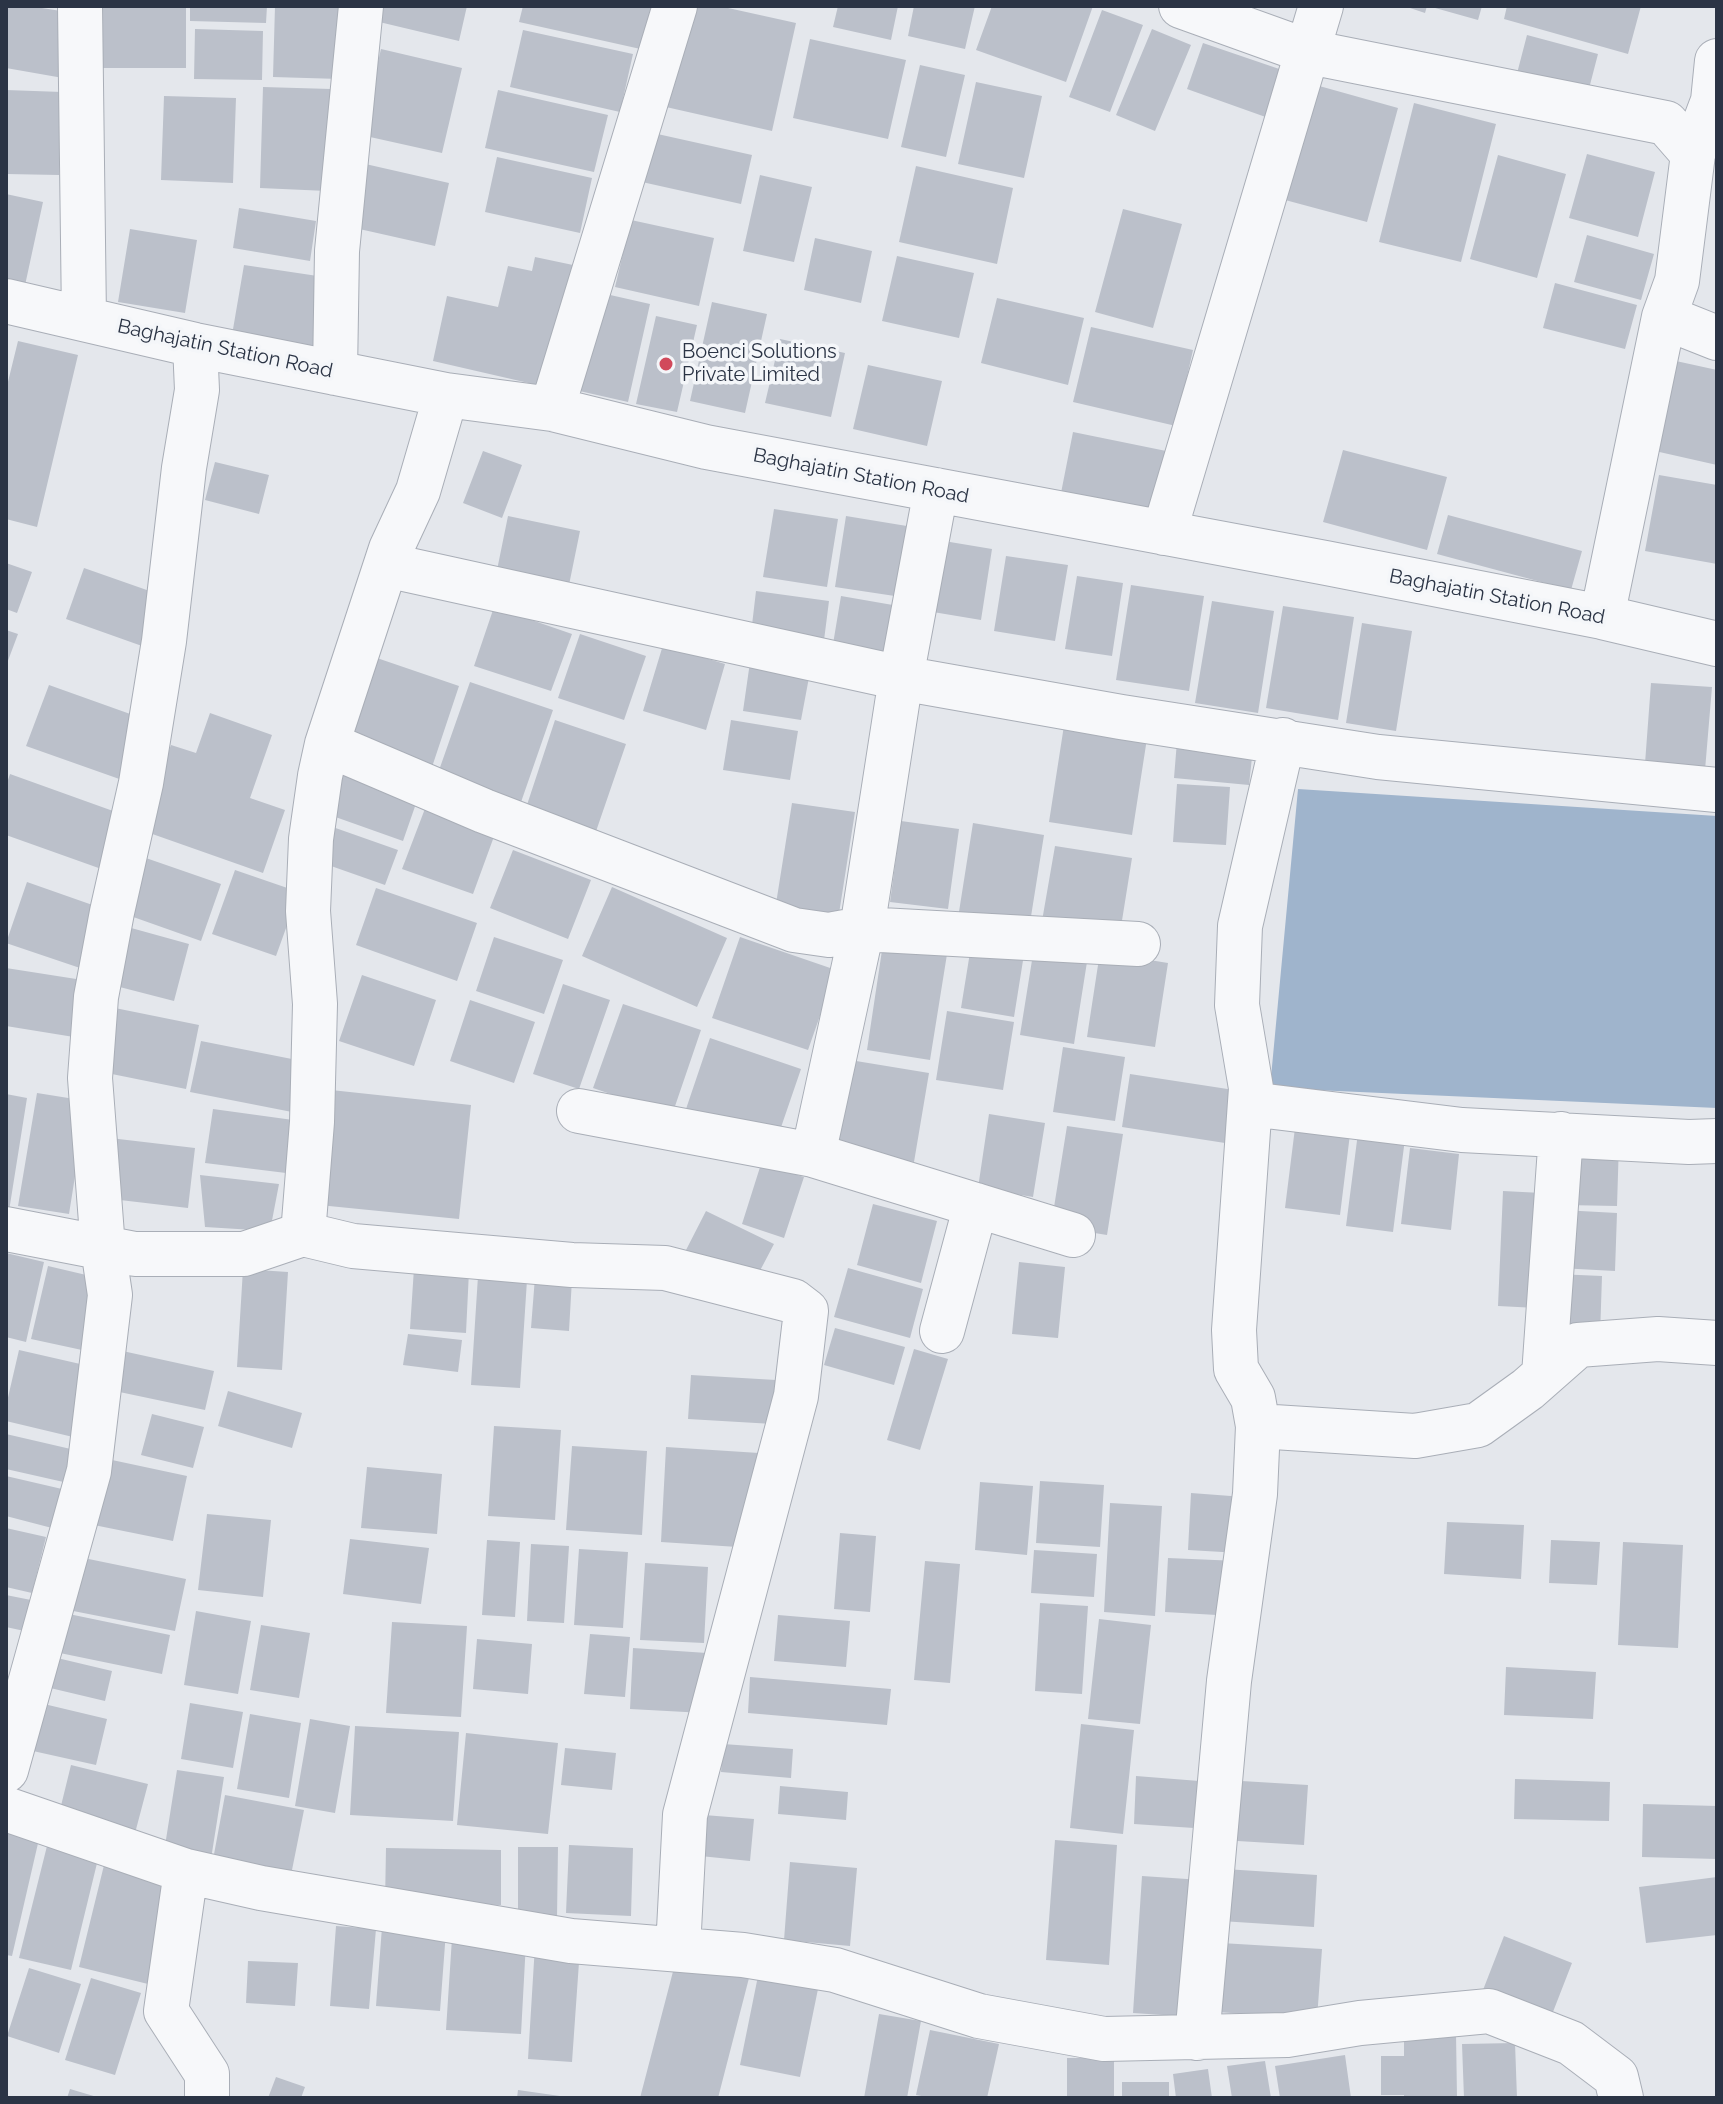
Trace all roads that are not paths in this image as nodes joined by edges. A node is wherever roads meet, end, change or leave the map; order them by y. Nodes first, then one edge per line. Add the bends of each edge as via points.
1 (80, 6) edge
2 (361, 6) edge
3 (675, 6) edge
4 (1181, 6) edge
5 (1321, 6) edge
6 (1309, 52) junction
7 (1716, 89) edge
8 (1693, 154) junction
9 (7, 304) edge
10 (1664, 317) junction
11 (84, 319) junction
12 (1717, 338) edge
13 (195, 345) junction
14 (335, 373) junction
15 (446, 395) junction
16 (552, 409) junction
17 (936, 490) junction
18 (1164, 533) junction
19 (386, 565) junction
20 (1602, 617) junction
21 (1717, 644) edge
22 (901, 678) junction
23 (1283, 740) junction
24 (327, 744) junction
25 (1717, 790) edge
26 (862, 929) junction
27 (1138, 944) dead end
28 (1250, 1104) junction
29 (579, 1111) dead end
30 (1561, 1134) junction
31 (1717, 1141) edge
32 (813, 1155) junction
33 (976, 1205) junction
34 (6, 1229) edge
35 (303, 1234) junction
36 (1073, 1235) dead end
37 (103, 1248) junction
38 (942, 1331) dead end
39 (1717, 1343) edge
40 (1544, 1375) junction
41 (1258, 1426) junction
42 (6, 1770) edge
43 (6, 1809) edge
44 (186, 1871) junction
45 (678, 1949) junction
46 (1197, 2038) junction
47 (207, 2098) edge
48 (1621, 2098) edge

1 - 11 street
2 - 14 street via 337,251
3 - 16 street
4 - 6 street
5 - 6 street
6 - 8 street via 1666,123
6 - 18 street
7 - 8 street
8 - 10 street via 1677,281
9 - 11 street, Baghajatin Station Road
10 - 12 street
10 - 20 street
11 - 13 street, Baghajatin Station Road
13 - 14 street, Baghajatin Station Road
13 - 37 street via 197,390 164,641 141,783 96,997 90,1078
14 - 15 street, Baghajatin Station Road
15 - 16 street, Baghajatin Station Road
15 - 19 street via 418,491
16 - 17 street, Baghajatin Station Road via 706,447
17 - 18 street, Baghajatin Station Road
17 - 22 street
18 - 20 street, Baghajatin Station Road
19 - 22 street
19 - 24 street
20 - 21 street, Baghajatin Station Road
22 - 23 street
22 - 26 street
23 - 25 street via 1378,757
23 - 28 street via 1240,926 1237,1005
24 - 26 street via 484,811 794,930 829,935
24 - 35 street via 311,839 308,911 315,1004
26 - 27 street
26 - 32 street
28 - 30 street via 1462,1130
28 - 41 street via 1234,1330 1236,1369 1253,1398
29 - 32 street
30 - 31 street
30 - 40 street
32 - 33 street
33 - 36 street
33 - 38 street
34 - 37 street
35 - 37 street via 244,1254 135,1254
35 - 45 street via 353,1246 665,1268 793,1301 806,1311 796,1396 685,1815
37 - 42 street via 110,1295 89,1471
39 - 40 street via 1658,1339 1578,1345
40 - 41 street via 1478,1425 1415,1436
41 - 46 street
43 - 44 street
44 - 45 street via 571,1941
44 - 47 street via 166,2011 207,2074
45 - 46 street via 835,1970 979,2016 1104,2039
46 - 48 street via 1287,2035 1489,2011 1571,2043 1616,2077

